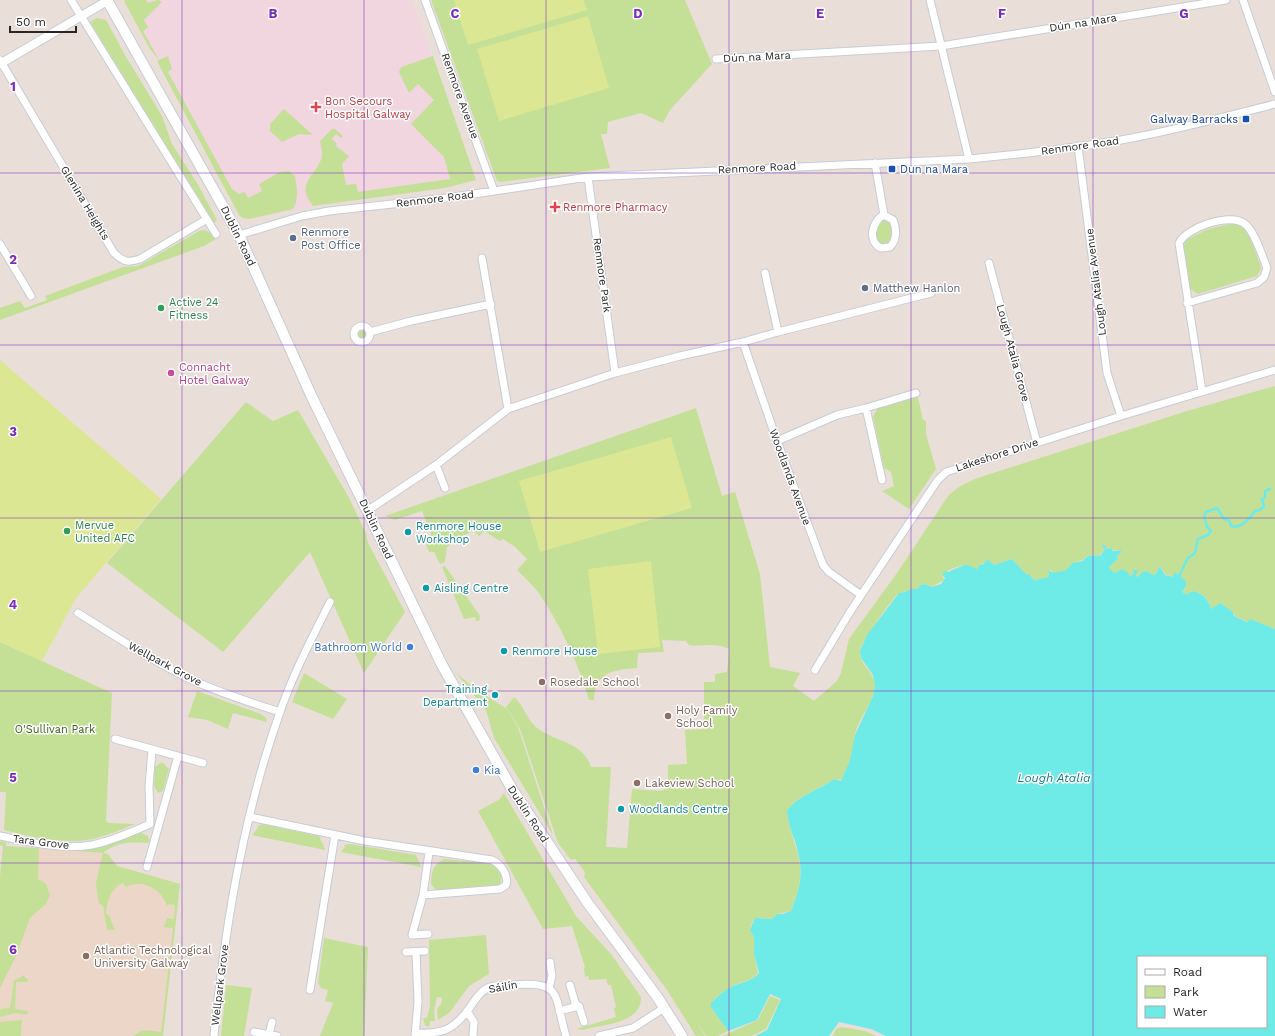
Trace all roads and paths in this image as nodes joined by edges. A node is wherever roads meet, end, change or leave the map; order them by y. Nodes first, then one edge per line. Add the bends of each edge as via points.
1 (71, 0) edge
2 (107, 0) edge
3 (425, 0) edge
4 (930, 0) edge
5 (1226, 0) edge
6 (1243, 0) edge
7 (81, 16) junction
8 (941, 46) junction
9 (716, 59) dead end
10 (1, 62) edge
11 (1275, 92) edge
12 (1275, 104) edge
13 (1078, 146) junction
14 (969, 159) junction
15 (875, 163) junction
16 (588, 177) junction
17 (494, 191) junction
18 (884, 215) junction
19 (207, 219) junction
20 (216, 234) dead end
21 (239, 235) junction
22 (0, 244) edge
23 (482, 258) dead end
24 (989, 263) dead end
25 (766, 273) dead end
26 (930, 293) dead end
27 (31, 296) dead end
28 (1187, 303) junction
29 (491, 304) junction
30 (370, 332) dead end
31 (778, 332) junction
32 (743, 342) junction
33 (1275, 370) edge
34 (616, 373) junction
35 (1202, 391) junction
36 (916, 393) dead end
37 (866, 408) junction
38 (508, 409) junction
39 (1121, 416) junction
40 (777, 441) junction
41 (1037, 442) junction
42 (436, 465) junction
43 (882, 480) dead end
44 (445, 488) dead end
45 (367, 511) junction
46 (861, 595) junction
47 (330, 602) dead end
48 (78, 613) dead end
49 (815, 670) dead end
50 (280, 712) junction
51 (115, 739) dead end
52 (152, 750) junction
53 (178, 756) junction
54 (203, 763) dead end
55 (250, 817) junction
56 (150, 824) junction
57 (158, 826) junction
58 (334, 835) junction
59 (0, 836) edge
60 (429, 852) junction
61 (147, 867) dead end
62 (423, 895) junction
63 (428, 934) dead end
64 (424, 951) dead end
65 (406, 952) dead end
66 (416, 952) junction
67 (550, 962) dead end
68 (570, 984) dead end
69 (548, 988) junction
70 (310, 990) dead end
71 (576, 1006) junction
72 (664, 1008) junction
73 (559, 1010) junction
74 (467, 1011) junction
75 (272, 1022) dead end
76 (584, 1022) dead end
77 (254, 1032) dead end
78 (269, 1035) junction
79 (415, 1035) edge
80 (214, 1036) edge
81 (277, 1036) edge
82 (473, 1036) edge
83 (566, 1036) edge
84 (599, 1036) edge
85 (682, 1036) edge

1 - 7 street
2 - 7 street
2 - 21 main road, Dublin Road
3 - 17 street, Renmore Avenue
4 - 8 street
5 - 8 street, Dún na Mara
6 - 11 street
7 - 10 street
7 - 19 street
8 - 9 street, Dún na Mara
8 - 14 street
10 - 19 street, Glenina Heights via 114,252 123,261 129,263 140,259
12 - 13 street, Renmore Road via 1179,128
13 - 14 street, Renmore Road
13 - 39 street, Lough Atalia Avenue via 1106,373
14 - 15 street, Renmore Road
15 - 16 street, Renmore Road
15 - 18 street
16 - 17 street, Renmore Road
16 - 34 street, Renmore Park
17 - 21 street, Renmore Road via 329,211 302,216
18 - 18 street via 893,220 896,235 890,247 881,248 876,244 872,227 875,221
19 - 20 street
21 - 45 main road, Dublin Road
22 - 27 street
23 - 29 street
24 - 41 street, Lough Atalia Grove
25 - 31 street
26 - 31 street
28 - 28 street via 1179,247 1181,240 1192,230 1221,221 1237,219 1245,224 1267,268 1264,277 1257,283
28 - 35 street
29 - 30 street
29 - 38 street
31 - 32 street
32 - 34 street
32 - 40 street, Woodlands Avenue
33 - 35 street, Lakeshore Drive
34 - 38 street
35 - 39 street, Lakeshore Drive
36 - 37 street
37 - 40 street via 837,415
37 - 43 street
38 - 42 street
39 - 41 street, Lakeshore Drive
40 - 46 street, Woodlands Avenue via 823,565
41 - 46 street, Lakeshore Drive via 946,472 937,481
42 - 44 street
42 - 45 street
45 - 72 main road, Dublin Road via 442,665 512,789 587,902
46 - 49 street, Lakeshore Drive
47 - 50 street, Wellpark Grove
48 - 50 street, Wellpark Grove via 150,658 187,677
50 - 55 street, Wellpark Grove
51 - 52 street
52 - 53 street
52 - 56 street via 149,786
53 - 54 street
53 - 57 street
55 - 58 street
55 - 80 street, Wellpark Grove via 227,927
56 - 57 street
56 - 59 street, Tara Grove via 84,846 52,845
57 - 61 street
58 - 60 street
58 - 70 street
60 - 62 street
60 - 62 street via 492,860 502,868 507,882 504,888 500,889
62 - 63 street via 412,935
64 - 66 street
65 - 66 street
66 - 79 street, Sáilín via 418,1002
67 - 69 street via 552,976
68 - 71 street
69 - 73 street via 553,993
69 - 74 street, Sáilín via 542,984 532,983 488,988 478,995
71 - 73 street
71 - 76 street via 580,1007
72 - 84 street via 633,1028
72 - 85 main road, Dublin Road
73 - 83 street
74 - 79 street, Sáilín via 452,1027 443,1032
74 - 82 street via 474,1022
75 - 78 street
77 - 78 street
78 - 81 street

